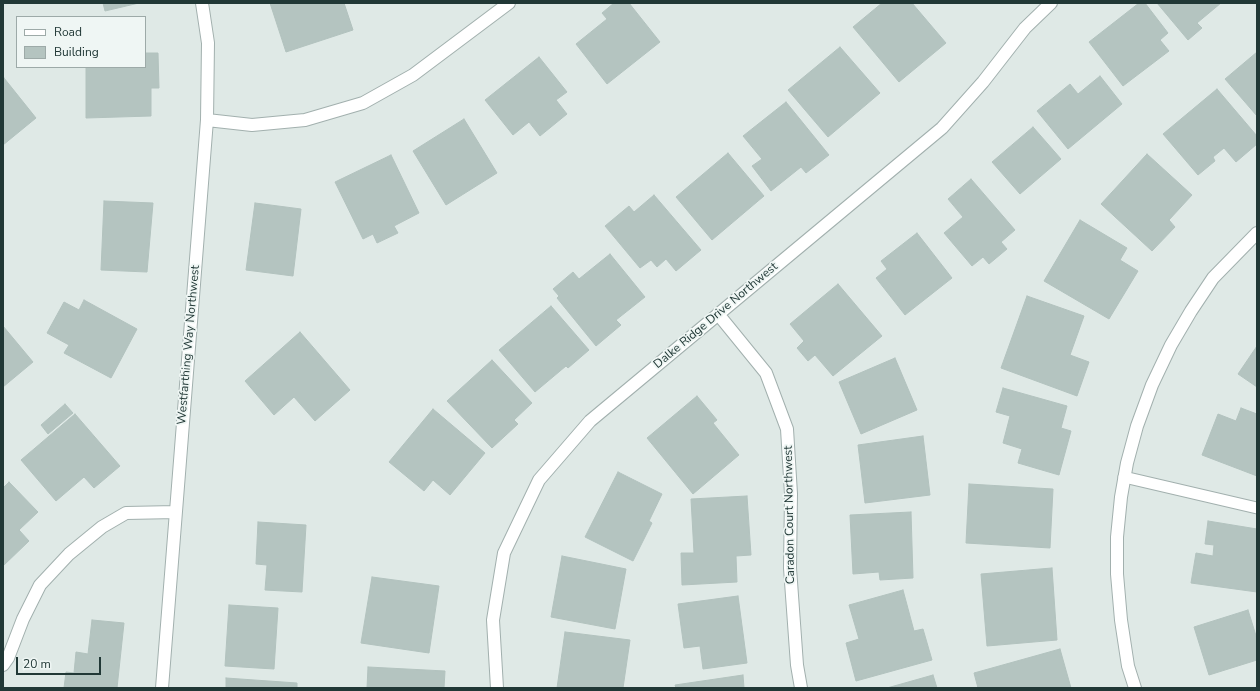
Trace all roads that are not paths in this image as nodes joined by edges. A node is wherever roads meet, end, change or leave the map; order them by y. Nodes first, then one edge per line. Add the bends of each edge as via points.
1 (202, 3) edge
2 (509, 3) edge
3 (1051, 3) edge
4 (207, 120) junction
5 (1257, 233) edge
6 (718, 314) junction
7 (1124, 477) junction
8 (1257, 508) edge
9 (176, 512) junction
10 (3, 665) edge
11 (162, 688) edge
12 (497, 688) edge
13 (801, 688) edge
14 (1135, 688) edge

1 - 4 street, Westfarthing Way Northwest via 208,43
2 - 4 street via 413,75 363,103 305,120 252,125
3 - 6 street, Dalke Ridge Drive Northwest via 1025,28 983,82 942,128
4 - 9 street, Westfarthing Way Northwest
5 - 7 street via 1213,278 1171,345 1152,385 1137,426
6 - 12 street, Dalke Ridge Drive Northwest via 590,421 539,480 504,553 493,620
6 - 13 street, Caradon Court Northwest via 766,373 787,429 791,494 790,568
7 - 8 lane
7 - 14 street via 1117,537 1117,574 1120,620 1128,666
9 - 10 street via 126,513 102,527 69,554 40,585
9 - 11 street, Westfarthing Way Northwest

